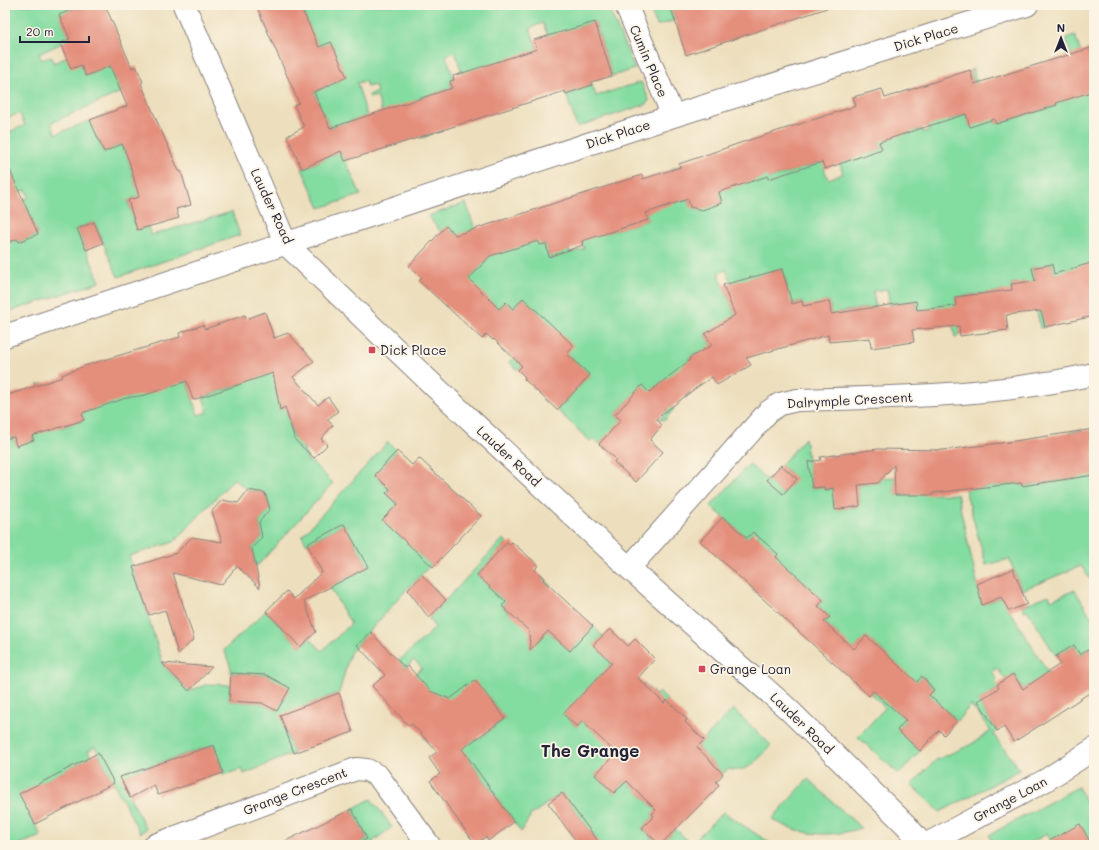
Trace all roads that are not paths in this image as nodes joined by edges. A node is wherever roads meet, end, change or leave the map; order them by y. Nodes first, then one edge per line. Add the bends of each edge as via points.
1 (184, 5) edge
2 (626, 5) edge
3 (1025, 5) edge
4 (673, 116) junction
5 (286, 244) junction
6 (5, 336) edge
7 (1094, 374) edge
8 (629, 568) junction
9 (1094, 749) edge
10 (155, 845) edge
11 (429, 845) edge
12 (924, 845) edge

1 - 5 street, Lauder Road
2 - 4 street, Cumin Place
3 - 4 street, Dick Place
4 - 5 street, Dick Place
5 - 6 street, Dick Place
5 - 8 street, Lauder Road
7 - 8 street, Dalrymple Crescent via 1039,385 982,391 925,396 797,400 780,404 768,412
8 - 12 street, Lauder Road via 788,709
9 - 12 street, Grange Loan via 1046,780
10 - 11 street, Grange Crescent via 356,768 378,776

